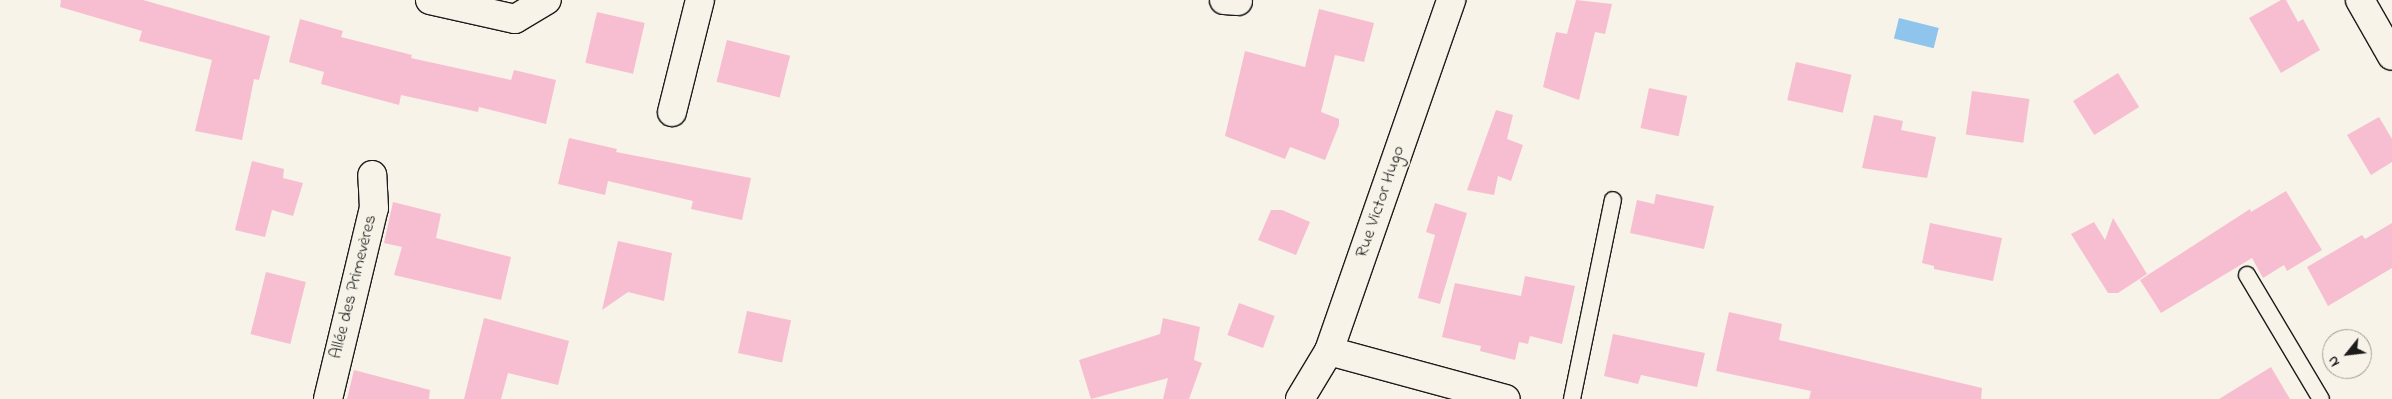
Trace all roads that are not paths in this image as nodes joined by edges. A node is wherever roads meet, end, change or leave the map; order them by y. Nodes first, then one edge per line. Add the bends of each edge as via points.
1 (430, 0) edge
2 (546, 0) edge
3 (700, 0) edge
4 (1451, 0) edge
5 (2360, 0) edge
6 (2392, 56) edge
7 (672, 112) dead end
8 (372, 175) dead end
9 (1613, 200) dead end
10 (2247, 275) dead end
11 (1330, 351) junction
12 (328, 399) edge
13 (1300, 399) edge
14 (1506, 399) edge
15 (1572, 399) edge
16 (2321, 399) edge

1 - 2 street via 515,20
3 - 7 street
4 - 11 street, Rue Victor Hugo
5 - 6 street
8 - 12 street, Allée des Primevères via 374,208
9 - 15 lane
10 - 16 lane
11 - 13 street, Rue Victor Hugo
11 - 14 street

